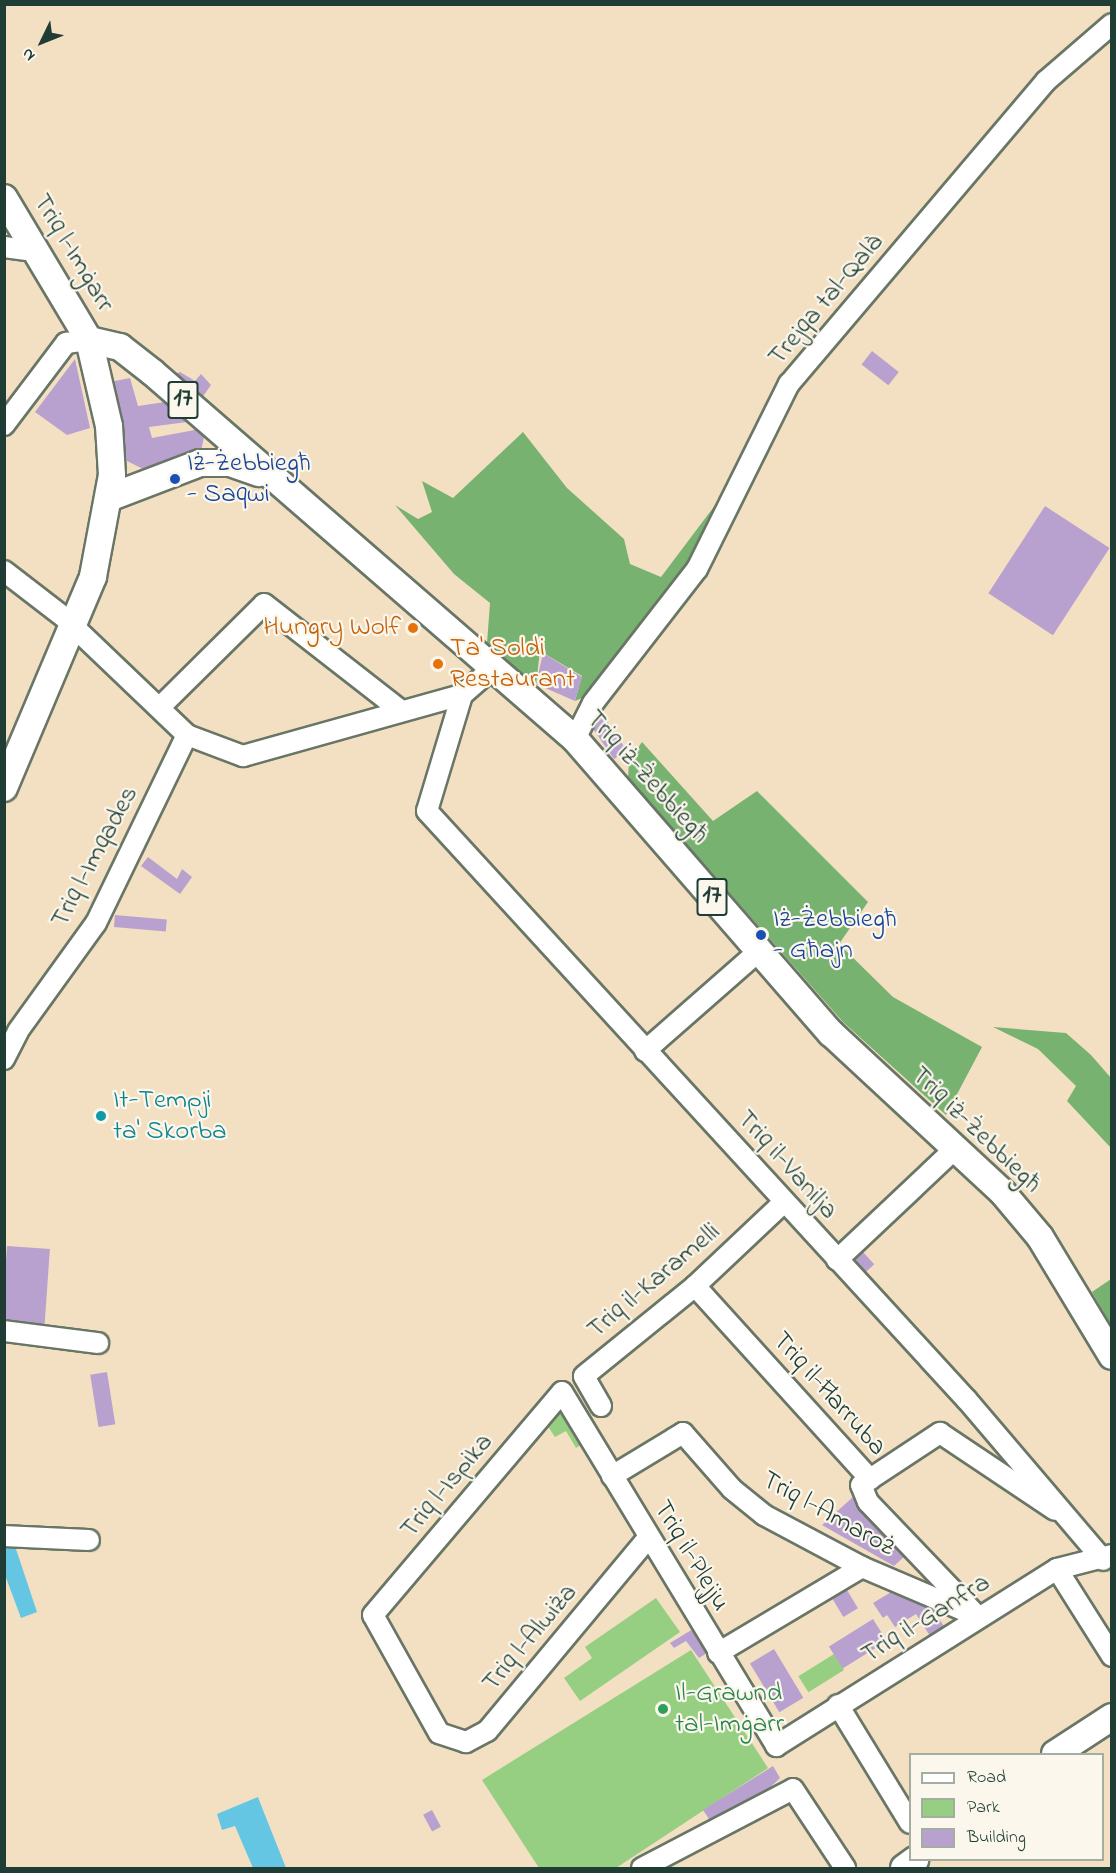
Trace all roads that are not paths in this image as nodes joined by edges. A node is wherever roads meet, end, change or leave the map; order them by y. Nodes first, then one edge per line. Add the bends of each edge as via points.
1 (1112, 24) edge
2 (4, 198) edge
3 (4, 219) edge
4 (15, 248) edge
5 (84, 338) junction
6 (211, 424) junction
7 (4, 425) edge
8 (200, 463) junction
9 (268, 476) junction
10 (111, 497) junction
11 (4, 571) edge
12 (69, 623) junction
13 (494, 667) junction
14 (462, 695) junction
15 (160, 707) junction
16 (399, 709) junction
17 (186, 735) junction
18 (576, 739) junction
19 (4, 764) edge
20 (4, 788) edge
21 (759, 951) junction
22 (11, 1027) edge
23 (645, 1051) junction
24 (4, 1059) edge
25 (957, 1147) junction
26 (784, 1202) junction
27 (837, 1260) junction
28 (695, 1286) junction
29 (4, 1331) edge
30 (98, 1343) dead end
31 (1112, 1356) edge
32 (562, 1392) joint
33 (601, 1406) dead end
34 (612, 1476) junction
35 (870, 1479) junction
36 (1077, 1525) junction
37 (4, 1536) edge
38 (648, 1538) junction
39 (89, 1540) dead end
40 (1107, 1557) edge
41 (862, 1567) junction
42 (1057, 1569) junction
43 (978, 1617) junction
44 (718, 1653) junction
45 (1112, 1656) edge
46 (838, 1706) junction
47 (1112, 1717) edge
48 (439, 1733) joint
49 (776, 1746) joint
50 (1058, 1753) edge
51 (909, 1821) edge
52 (650, 1867) edge
53 (845, 1869) edge

1 - 18 street, Trejqa tal-Qalà via 1046,81 789,384 697,569 593,703
2 - 5 main road, Triq l-Imġarr
3 - 4 main road, Triq l-Imġarr
4 - 5 main road, Triq l-Imġarr
5 - 6 main road, Triq iż-Żebbiegħ / 17 via 120,347
5 - 7 street via 66,343
5 - 10 main road via 109,426
5 - 12 main road via 103,455 100,495
6 - 8 main road via 213,449
6 - 9 main road, Triq iż-Żebbiegħ / 17
8 - 9 main road, 17 via 230,463
8 - 10 main road, 17
9 - 13 main road, Triq iż-Żebbiegħ / 17
10 - 12 main road via 93,577
11 - 12 street
12 - 15 street
12 - 19 main road
12 - 20 main road
13 - 14 street
13 - 18 main road, Triq iż-Żebbiegħ / 17
14 - 16 street
14 - 23 street, Triq il-Vanilja via 427,811
15 - 16 street via 264,604
15 - 17 street
16 - 17 street via 243,756
17 - 22 street, Triq l-Imqades via 96,923
18 - 21 main road, Triq iż-Żebbiegħ / 17
21 - 23 street
21 - 25 main road, Triq iż-Żebbiegħ / 17 via 831,1033
22 - 24 street, Triq l-Imqades
23 - 26 street, Triq il-Vanilja
25 - 27 street
25 - 31 main road, Triq iż-Żebbiegħ / 17 via 1040,1237
26 - 27 street, Triq il-Vanilja
26 - 28 street, Triq il-Karamelli
27 - 36 street, Triq il-Vanilja
28 - 33 street, Triq il-Karamelli via 584,1376
28 - 35 street, Triq il-Ħarruba
29 - 30 street
32 - 34 street, Triq il-Plejju
32 - 48 street, Triq l-Ispika via 373,1615
34 - 38 street, Triq il-Plejju
34 - 41 street, Triq l-Amaroż via 683,1433 746,1502
35 - 36 street via 939,1433
35 - 43 street, Triq il-Ħarruba via 861,1485 868,1502
36 - 40 street, Triq il-Vanilja
37 - 39 street
38 - 44 street, Triq il-Plejju
38 - 48 street, Triq l-Alwiża via 486,1731 466,1742
40 - 42 street, Triq il-Ganfra
41 - 43 street, Triq l-Amaroż
41 - 44 street
42 - 43 street, Triq il-Ganfra
42 - 45 street
43 - 46 street, Triq il-Ganfra
44 - 49 street, Triq il-Plejju
46 - 49 street, Triq il-Ganfra
46 - 51 street
47 - 50 main road
52 - 53 street via 793,1789

